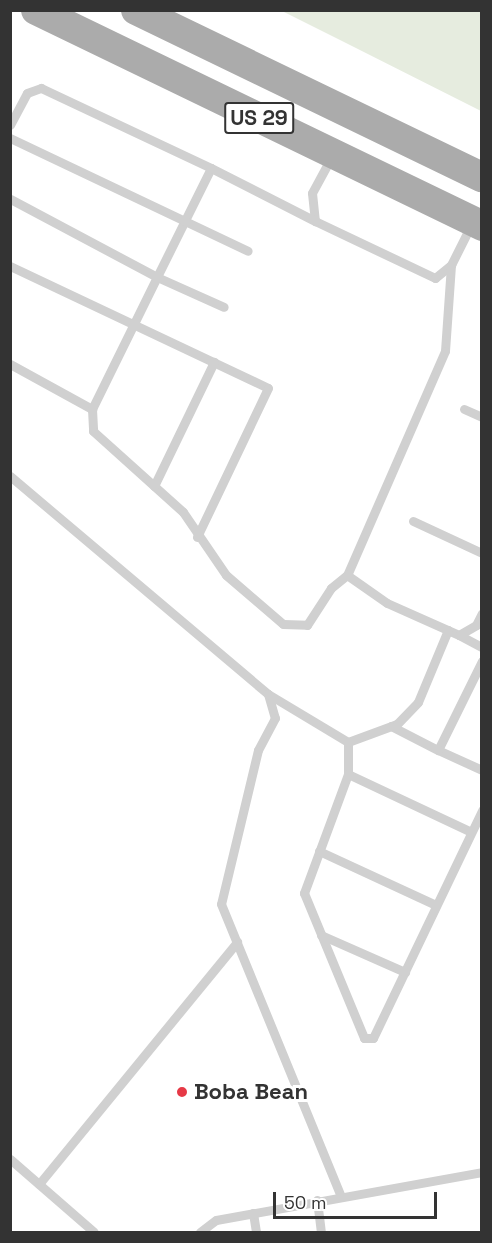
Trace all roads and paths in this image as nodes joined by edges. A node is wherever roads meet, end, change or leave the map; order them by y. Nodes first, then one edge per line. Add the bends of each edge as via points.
1 (36, 10) edge
2 (136, 10) edge
3 (10, 125) edge
4 (10, 138) edge
5 (333, 154) junction
6 (211, 168) junction
7 (482, 177) edge
8 (10, 199) edge
9 (185, 220) junction
10 (315, 221) junction
11 (477, 223) edge
12 (248, 250) dead end
13 (451, 265) junction
14 (10, 266) edge
15 (157, 277) junction
16 (224, 307) dead end
17 (134, 324) junction
18 (214, 362) junction
19 (10, 364) edge
20 (92, 409) junction
21 (464, 409) dead end
22 (482, 417) edge
23 (10, 476) edge
24 (154, 486) junction
25 (413, 520) dead end
26 (196, 537) junction
27 (482, 553) edge
28 (347, 575) junction
29 (482, 613) edge
30 (448, 630) junction
31 (459, 635) junction
32 (482, 646) edge
33 (482, 661) edge
34 (268, 694) junction
35 (391, 726) junction
36 (348, 742) junction
37 (438, 750) junction
38 (482, 770) edge
39 (348, 774) junction
40 (482, 810) edge
41 (471, 832) junction
42 (319, 851) junction
43 (436, 905) junction
44 (321, 934) junction
45 (237, 942) junction
46 (405, 972) junction
47 (10, 1159) edge
48 (482, 1172) edge
49 (39, 1184) junction
50 (341, 1196) junction
51 (317, 1200) junction
52 (253, 1213) junction
53 (94, 1233) edge
54 (200, 1233) edge
55 (256, 1233) edge
56 (321, 1233) edge

1 - 5 main road, US 29
2 - 7 main road, US 29
3 - 6 lane via 27,93 41,88
4 - 9 lane
5 - 10 lane via 312,194
5 - 11 main road, US 29
6 - 9 lane
6 - 10 lane
8 - 15 lane
9 - 12 lane
9 - 15 lane
10 - 13 lane via 435,278
11 - 13 lane
13 - 28 lane via 445,351
14 - 17 lane
15 - 16 lane
15 - 17 lane
17 - 18 lane
17 - 20 lane
18 - 24 lane
18 - 26 lane via 268,388
19 - 20 lane
20 - 24 lane via 93,431
21 - 22 lane
23 - 34 lane
24 - 26 lane via 183,512
25 - 27 lane
26 - 28 lane via 226,575 283,624 306,625
28 - 30 lane via 387,603
29 - 31 lane via 476,625
30 - 31 lane
30 - 35 lane via 418,702
31 - 32 lane
33 - 37 lane
34 - 36 lane
34 - 45 lane via 275,718 258,750 221,904
35 - 36 lane
35 - 37 lane
36 - 39 lane
37 - 38 lane
39 - 41 lane
39 - 42 lane
40 - 41 lane
41 - 43 lane
42 - 43 lane
42 - 44 lane via 304,892
43 - 46 lane
44 - 46 lane
44 - 46 lane via 364,1038 373,1038
45 - 49 lane
45 - 50 lane
47 - 49 lane
48 - 50 lane
49 - 53 lane
50 - 51 lane
51 - 52 lane
51 - 56 lane
52 - 54 lane via 216,1220
52 - 55 lane

